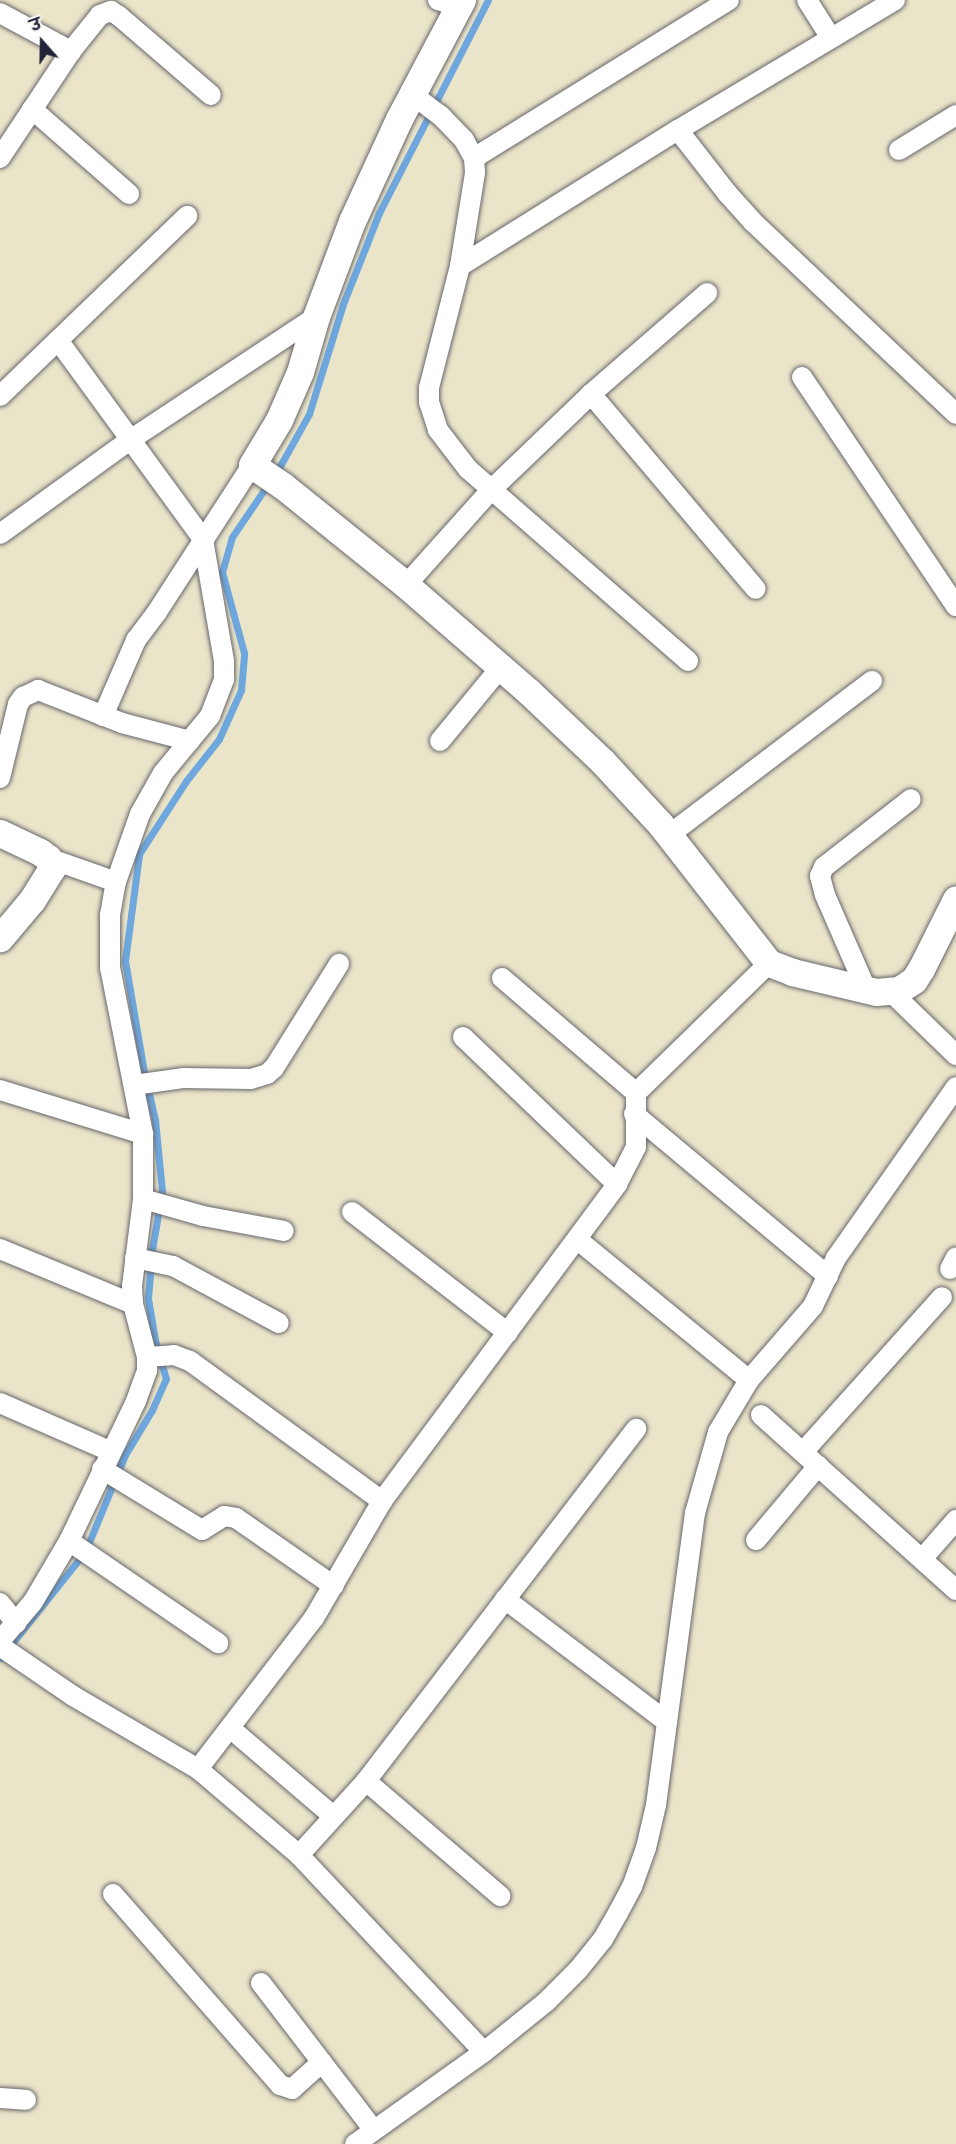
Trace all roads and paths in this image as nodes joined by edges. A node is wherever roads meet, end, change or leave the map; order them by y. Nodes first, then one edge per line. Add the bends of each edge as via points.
1 (729, 0) edge
2 (807, 0) edge
3 (895, 0) edge
4 (453, 2) edge
5 (0, 13) edge
6 (831, 38) junction
7 (71, 51) junction
8 (211, 94) dead end
9 (418, 98) junction
10 (33, 109) junction
11 (956, 116) edge
12 (678, 130) junction
13 (899, 150) dead end
14 (0, 158) edge
15 (474, 158) junction
16 (129, 194) dead end
17 (187, 216) dead end
18 (460, 266) junction
19 (707, 293) dead end
20 (316, 317) junction
21 (58, 340) junction
22 (802, 377) dead end
23 (591, 394) junction
24 (0, 396) edge
25 (955, 411) edge
26 (130, 440) junction
27 (256, 467) junction
28 (491, 490) junction
29 (0, 534) edge
30 (203, 539) junction
31 (406, 585) junction
32 (756, 589) dead end
33 (956, 606) edge
34 (688, 661) dead end
35 (501, 668) junction
36 (872, 681) dead end
37 (103, 716) junction
38 (190, 741) junction
39 (440, 741) dead end
40 (0, 778) edge
41 (911, 799) dead end
42 (0, 833) edge
43 (669, 835) junction
44 (48, 858) junction
45 (116, 882) junction
46 (956, 899) edge
47 (0, 938) edge
48 (769, 963) junction
49 (339, 964) dead end
50 (502, 978) dead end
51 (878, 991) junction
52 (463, 1037) dead end
53 (956, 1054) edge
54 (145, 1083) junction
55 (956, 1087) edge
56 (0, 1090) edge
57 (636, 1094) junction
58 (634, 1114) junction
59 (143, 1134) junction
60 (617, 1184) junction
61 (155, 1203) junction
62 (352, 1212) dead end
63 (284, 1231) dead end
64 (578, 1240) junction
65 (0, 1249) edge
66 (147, 1260) junction
67 (828, 1276) junction
68 (942, 1297) dead end
69 (133, 1305) junction
70 (279, 1323) dead end
71 (508, 1333) junction
72 (156, 1356) junction
73 (749, 1380) junction
74 (0, 1403) edge
75 (761, 1415) dead end
76 (636, 1429) dead end
77 (803, 1452) junction
78 (818, 1466) junction
79 (111, 1468) junction
80 (382, 1501) junction
81 (956, 1520) edge
82 (756, 1540) dead end
83 (79, 1547) junction
84 (922, 1559) junction
85 (334, 1586) junction
86 (956, 1590) edge
87 (505, 1599) junction
88 (0, 1603) edge
89 (16, 1623) junction
90 (218, 1643) dead end
91 (4, 1649) edge
92 (667, 1722) junction
93 (230, 1728) junction
94 (198, 1769) junction
95 (366, 1781) junction
96 (333, 1816) junction
97 (299, 1855) junction
98 (113, 1894) dead end
99 (500, 1896) dead end
100 (261, 1983) dead end
101 (484, 2052) junction
102 (322, 2062) junction
103 (0, 2098) edge
104 (26, 2100) dead end
105 (374, 2130) junction
106 (355, 2144) edge

1 - 15 street
2 - 6 street
3 - 6 street
4 - 9 street
5 - 7 street
6 - 12 street
7 - 8 street via 100,15 111,12
7 - 10 street
9 - 15 street via 464,140
9 - 20 street via 352,220
10 - 14 street
10 - 16 street
11 - 13 street
12 - 18 street
12 - 25 street via 752,221
15 - 18 street
17 - 21 street
18 - 28 street via 429,388 429,402 438,430 449,447
19 - 23 street
20 - 26 street
20 - 27 street via 300,372
21 - 24 street
21 - 26 street
22 - 33 street
23 - 28 street
23 - 32 street
26 - 29 street
26 - 30 street
27 - 30 street
27 - 31 street
28 - 31 street
28 - 34 street
30 - 37 street via 129,653
30 - 38 street via 224,679 210,716
31 - 35 street
35 - 39 street
35 - 43 street via 602,761
36 - 43 street
37 - 38 street
37 - 40 street via 48,692 30,692 18,704
38 - 45 street via 163,773 140,814
41 - 51 street via 824,867 820,876 825,895
42 - 44 street
43 - 48 street
44 - 45 street
44 - 47 street via 52,868 46,879
45 - 54 street via 108,941 110,968
46 - 51 street via 914,980 906,987
48 - 51 street
48 - 57 street
49 - 54 street via 267,1074 251,1079
50 - 57 street
51 - 53 street
52 - 60 street
54 - 59 street
55 - 67 street via 845,1244
56 - 59 street
57 - 58 street
58 - 60 street via 636,1147
58 - 67 street
59 - 61 street
60 - 64 street
61 - 63 street
61 - 66 street
62 - 71 street
64 - 71 street
64 - 73 street
65 - 69 street
66 - 69 street
66 - 70 street
67 - 73 street via 813,1306
68 - 77 street
69 - 72 street
71 - 80 street
72 - 79 street
72 - 80 street via 190,1361
73 - 92 street via 718,1432 695,1513
74 - 79 street
75 - 77 street
76 - 87 street
77 - 78 street
78 - 82 street
78 - 84 street
79 - 83 street
79 - 85 street via 202,1530 224,1516 237,1518
80 - 85 street
81 - 84 street
83 - 89 street
83 - 90 street
84 - 86 street
85 - 93 street
87 - 92 street
87 - 95 street
88 - 89 street
89 - 91 street
91 - 94 street
92 - 101 street via 663,1769 646,1848 618,1913 578,1970 546,2002
93 - 94 street
93 - 96 street
94 - 97 street
95 - 96 street
95 - 99 street
96 - 97 street
97 - 101 street
98 - 102 street via 280,2085 292,2089
100 - 102 street
101 - 105 street
102 - 105 street
103 - 104 street
105 - 106 street

